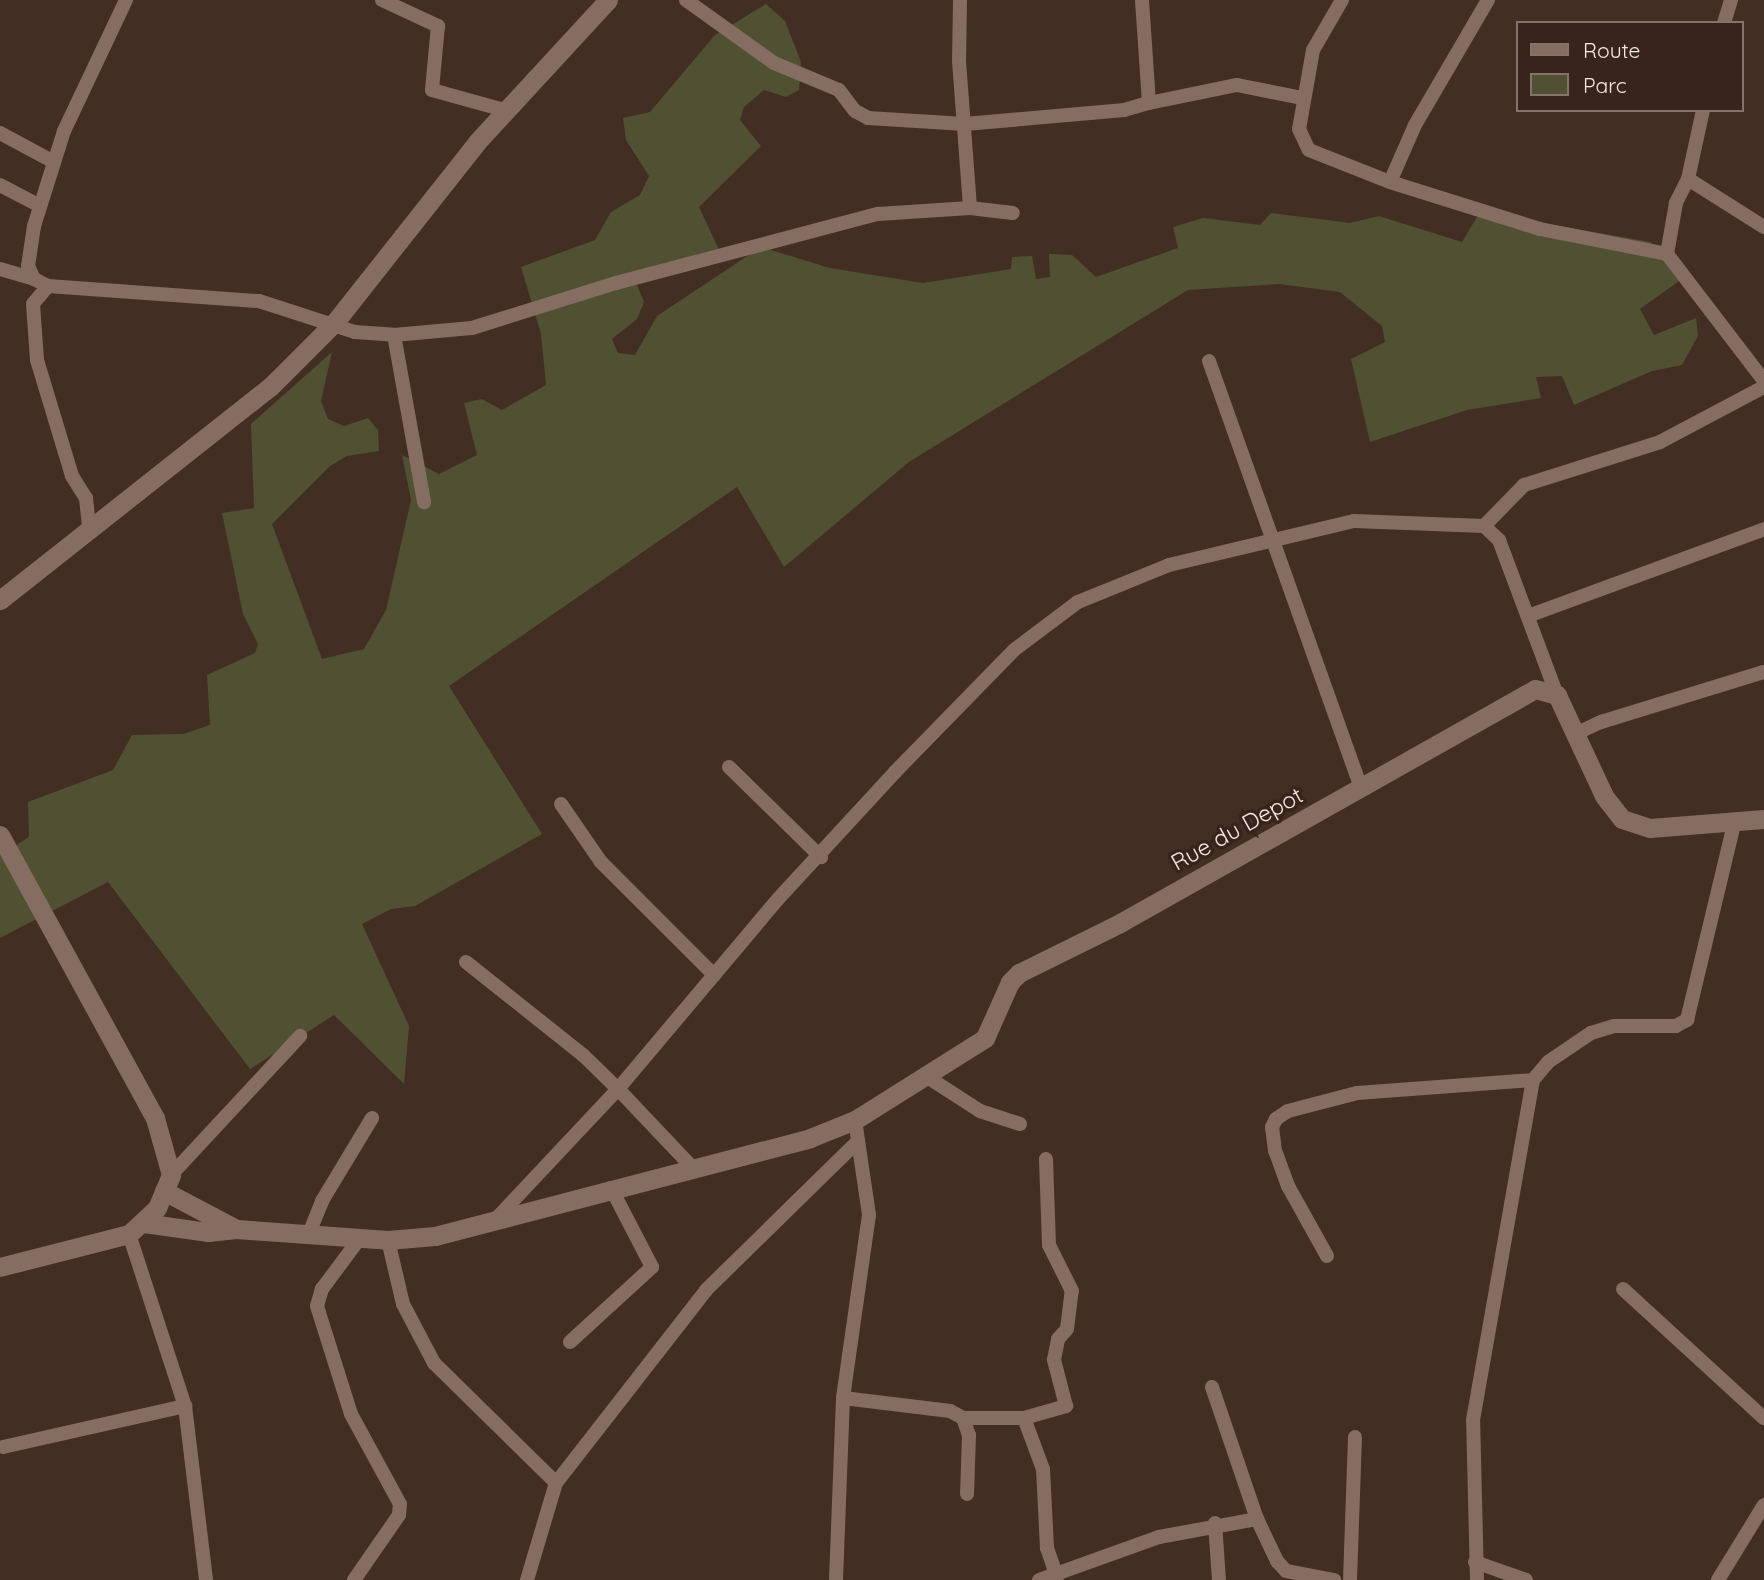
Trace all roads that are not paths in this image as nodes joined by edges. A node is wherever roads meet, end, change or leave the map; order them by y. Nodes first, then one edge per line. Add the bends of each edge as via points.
1 (126, 0) edge
2 (382, 0) edge
3 (608, 0) edge
4 (686, 0) edge
5 (960, 0) edge
6 (1142, 0) edge
7 (1342, 0) edge
8 (1488, 0) edge
9 (1731, 0) edge
10 (1725, 21) edge
11 (1303, 98) junction
12 (1149, 103) junction
13 (504, 110) junction
14 (1703, 112) edge
15 (965, 124) junction
16 (0, 133) edge
17 (54, 162) junction
18 (1688, 179) junction
19 (1390, 182) junction
20 (0, 185) edge
21 (40, 206) junction
22 (970, 208) junction
23 (1013, 213) dead end
24 (1764, 227) edge
25 (1667, 254) junction
26 (0, 269) edge
27 (41, 283) junction
28 (335, 322) junction
29 (394, 335) junction
30 (1209, 360) dead end
31 (1764, 381) edge
32 (1764, 387) edge
33 (424, 502) dead end
34 (89, 526) junction
35 (1484, 526) junction
36 (1764, 529) edge
37 (1272, 538) junction
38 (0, 600) edge
39 (1528, 616) junction
40 (1764, 672) edge
41 (1557, 695) junction
42 (1575, 734) junction
43 (729, 766) dead end
44 (1361, 788) junction
45 (561, 804) dead end
46 (1764, 819) edge
47 (1735, 820) junction
48 (0, 835) edge
49 (821, 857) junction
50 (466, 962) dead end
51 (714, 975) junction
52 (300, 1036) dead end
53 (929, 1078) junction
54 (1533, 1080) junction
55 (618, 1089) junction
56 (372, 1118) dead end
57 (855, 1120) junction
58 (1020, 1124) dead end
59 (858, 1140) junction
60 (1046, 1159) dead end
61 (692, 1167) junction
62 (167, 1183) junction
63 (611, 1188) junction
64 (495, 1220) junction
65 (137, 1228) junction
66 (236, 1228) junction
67 (308, 1236) junction
68 (360, 1238) junction
69 (388, 1240) junction
70 (1327, 1256) dead end
71 (0, 1267) edge
72 (1623, 1289) dead end
73 (570, 1342) dead end
74 (1212, 1387) dead end
75 (843, 1398) junction
76 (185, 1406) junction
77 (962, 1418) junction
78 (1024, 1418) junction
79 (1764, 1418) edge
80 (1355, 1437) dead end
81 (3, 1447) dead end
82 (556, 1483) junction
83 (967, 1494) dead end
84 (1764, 1504) edge
85 (1257, 1519) junction
86 (1215, 1523) junction
87 (1475, 1562) junction
88 (1057, 1577) junction
89 (206, 1580) edge
90 (354, 1580) edge
91 (527, 1580) edge
92 (836, 1580) edge
93 (1040, 1580) edge
94 (1219, 1580) edge
95 (1334, 1580) edge
96 (1350, 1580) edge
97 (1476, 1580) edge
98 (1526, 1580) edge
99 (1718, 1580) edge

1 - 17 street via 95,59
2 - 13 street via 438,26 432,90
3 - 13 street
4 - 15 street via 774,63 839,90 855,111 868,118
5 - 15 street
6 - 12 street
7 - 11 street via 1312,50
8 - 19 street via 1415,125
9 - 10 street
11 - 12 street via 1237,85
11 - 19 street via 1299,129 1309,150
12 - 15 street via 1124,110
13 - 28 street
14 - 18 street
15 - 22 street
16 - 17 street
17 - 21 street
18 - 24 street
18 - 25 street via 1676,203
19 - 25 street via 1540,229
20 - 21 street
21 - 27 street via 28,265
22 - 23 street
22 - 29 street via 878,214 629,280 472,328
25 - 31 street
26 - 27 street
27 - 28 street via 259,301
27 - 34 street via 33,304 37,360 72,476 86,498
28 - 29 street via 355,332
28 - 34 street via 270,387
29 - 33 street
30 - 37 street
32 - 35 street via 1660,442 1524,485
34 - 38 street
35 - 37 street via 1354,521
35 - 39 street via 1499,540
36 - 39 street
37 - 44 street
37 - 49 street via 1169,565 1078,602 1014,650 895,772
39 - 41 street
40 - 42 street
41 - 42 street
41 - 44 street, Rue du Depot via 1535,689 1516,696
42 - 47 street via 1612,808 1634,826
43 - 49 street
44 - 53 street, Rue du Depot via 1120,923 1019,973 1010,982 985,1038
45 - 51 street via 601,862
46 - 47 street
47 - 54 street via 1686,1020 1676,1026 1614,1026 1591,1033 1548,1062
48 - 62 street via 155,1118
49 - 51 street via 778,899
50 - 55 street via 583,1055
51 - 55 street
52 - 62 street
53 - 57 street, Rue du Depot
53 - 58 street via 980,1111
54 - 70 street via 1357,1093 1288,1111 1276,1119 1272,1127 1275,1151 1288,1186
54 - 87 street via 1473,1420
55 - 61 street
55 - 64 street
56 - 67 street via 322,1201
57 - 59 street
57 - 61 street, Rue du Depot via 810,1138
59 - 75 street via 869,1215
59 - 82 street via 706,1290
60 - 78 street via 1049,1245 1072,1291 1067,1329 1058,1339 1055,1360 1067,1401 1061,1409
61 - 63 street, Rue du Depot
62 - 65 street
62 - 66 street
63 - 64 street, Rue du Depot
63 - 73 street via 652,1267
64 - 69 street, Rue du Depot via 435,1236
65 - 66 street via 208,1232
65 - 71 street
65 - 76 street
66 - 67 street, Rue du Depot
67 - 68 street, Rue du Depot
68 - 69 street, Rue du Depot
68 - 90 street via 322,1289 317,1306 351,1414 400,1504 400,1515
69 - 82 street via 403,1304 434,1363
72 - 79 street
74 - 85 street
75 - 77 street via 950,1411
75 - 92 street
76 - 81 street
76 - 89 street
77 - 78 street
77 - 83 street via 969,1436
78 - 88 street via 1043,1469 1047,1548
80 - 96 street
82 - 91 street
84 - 99 street
85 - 86 street
85 - 95 street via 1286,1572
86 - 88 street via 1159,1537
86 - 94 street
87 - 97 street
87 - 98 street
88 - 93 street

